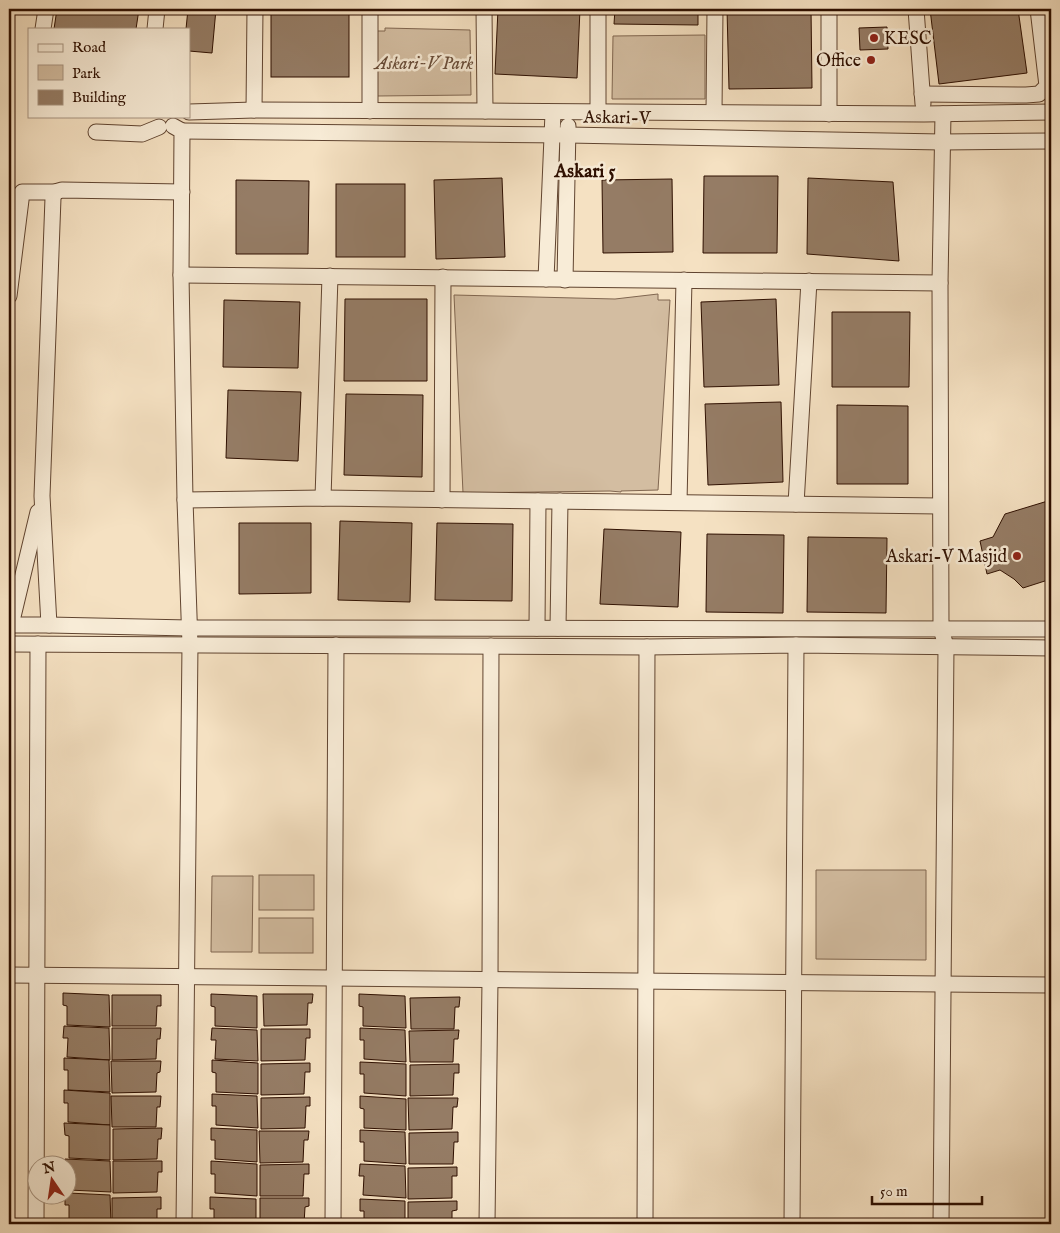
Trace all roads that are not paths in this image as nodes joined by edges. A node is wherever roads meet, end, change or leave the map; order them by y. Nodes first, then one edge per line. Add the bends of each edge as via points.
1 (46, 9) edge
2 (158, 9) edge
3 (255, 9) edge
4 (370, 9) edge
5 (484, 9) edge
6 (598, 9) edge
7 (715, 9) edge
8 (829, 9) edge
9 (916, 9) edge
10 (1038, 9) edge
11 (43, 28) edge
12 (155, 28) edge
13 (922, 94) junction
14 (254, 110) junction
15 (370, 111) junction
16 (485, 111) junction
17 (190, 112) edge
18 (598, 112) junction
19 (714, 112) junction
20 (1051, 112) edge
21 (560, 113) junction
22 (829, 114) junction
23 (924, 114) junction
24 (943, 114) junction
25 (169, 123) edge
26 (96, 132) dead end
27 (560, 135) junction
28 (1051, 141) edge
29 (942, 142) junction
30 (55, 192) junction
31 (182, 192) junction
32 (181, 275) junction
33 (330, 276) junction
34 (443, 277) junction
35 (546, 279) junction
36 (565, 280) junction
37 (684, 280) junction
38 (809, 281) junction
39 (940, 283) junction
40 (9, 296) edge
41 (42, 496) junction
42 (323, 498) junction
43 (185, 500) junction
44 (442, 500) junction
45 (538, 501) junction
46 (560, 501) junction
47 (679, 502) junction
48 (796, 504) junction
49 (940, 506) junction
50 (49, 625) junction
51 (10, 626) edge
52 (189, 628) junction
53 (548, 628) junction
54 (941, 629) junction
55 (1051, 629) edge
56 (9, 644) edge
57 (38, 644) junction
58 (190, 644) junction
59 (336, 645) junction
60 (491, 646) junction
61 (548, 646) junction
62 (796, 646) junction
63 (946, 646) junction
64 (647, 647) junction
65 (1051, 648) edge
66 (9, 975) edge
67 (37, 975) junction
68 (186, 976) junction
69 (335, 978) junction
70 (490, 980) junction
71 (646, 981) junction
72 (794, 982) junction
73 (943, 984) junction
74 (1051, 985) edge
75 (36, 1224) edge
76 (184, 1224) edge
77 (333, 1224) edge
78 (487, 1224) edge
79 (645, 1224) edge
80 (792, 1224) edge
81 (941, 1224) edge

1 - 11 street
2 - 12 street
3 - 14 street
4 - 15 street
5 - 16 street
6 - 18 street
7 - 19 street
8 - 22 street
9 - 13 street
10 - 13 street via 1047,86 1038,94
13 - 23 street
14 - 15 street, Askari-V
14 - 17 street, Askari-V
15 - 16 street, Askari-V
16 - 21 street, Askari-V
18 - 19 street, Askari-V
18 - 21 street, Askari-V
19 - 22 street, Askari-V
20 - 24 street, Askari-V
21 - 27 street
22 - 23 street, Askari-V
23 - 24 street, Askari-V
24 - 29 street
25 - 26 street, Askari-V via 142,134
25 - 27 street, Askari-V
25 - 31 street
27 - 29 street, Askari-V
27 - 35 street
27 - 36 street
28 - 29 street, Askari-V
29 - 39 street
30 - 31 street
30 - 40 street via 22,192
30 - 41 street
31 - 32 street
32 - 33 street
32 - 43 street
33 - 34 street
33 - 42 street
34 - 35 street
34 - 44 street
35 - 36 street
36 - 37 street
37 - 38 street
37 - 47 street
38 - 39 street
38 - 48 street
39 - 49 street
41 - 50 street
41 - 51 street
42 - 43 street
42 - 44 street
43 - 52 street
44 - 45 street
45 - 46 street
45 - 53 street
46 - 47 street
46 - 53 street
47 - 48 street
48 - 49 street
49 - 54 street
50 - 51 street
50 - 52 street
52 - 53 street
52 - 58 street
53 - 54 street
53 - 61 street
54 - 55 street
54 - 63 street
56 - 57 street
57 - 58 street
57 - 67 street
58 - 59 street
58 - 68 street
59 - 60 street
59 - 69 street
60 - 61 street
60 - 70 street
61 - 64 street
62 - 63 street
62 - 64 street
62 - 72 street
63 - 65 street
63 - 73 street
64 - 71 street
66 - 67 street
67 - 68 street
67 - 75 street
68 - 69 street
68 - 76 street
69 - 70 street
69 - 77 street
70 - 71 street
70 - 78 street
71 - 72 street
71 - 79 street
72 - 73 street
72 - 80 street
73 - 74 street
73 - 81 street

